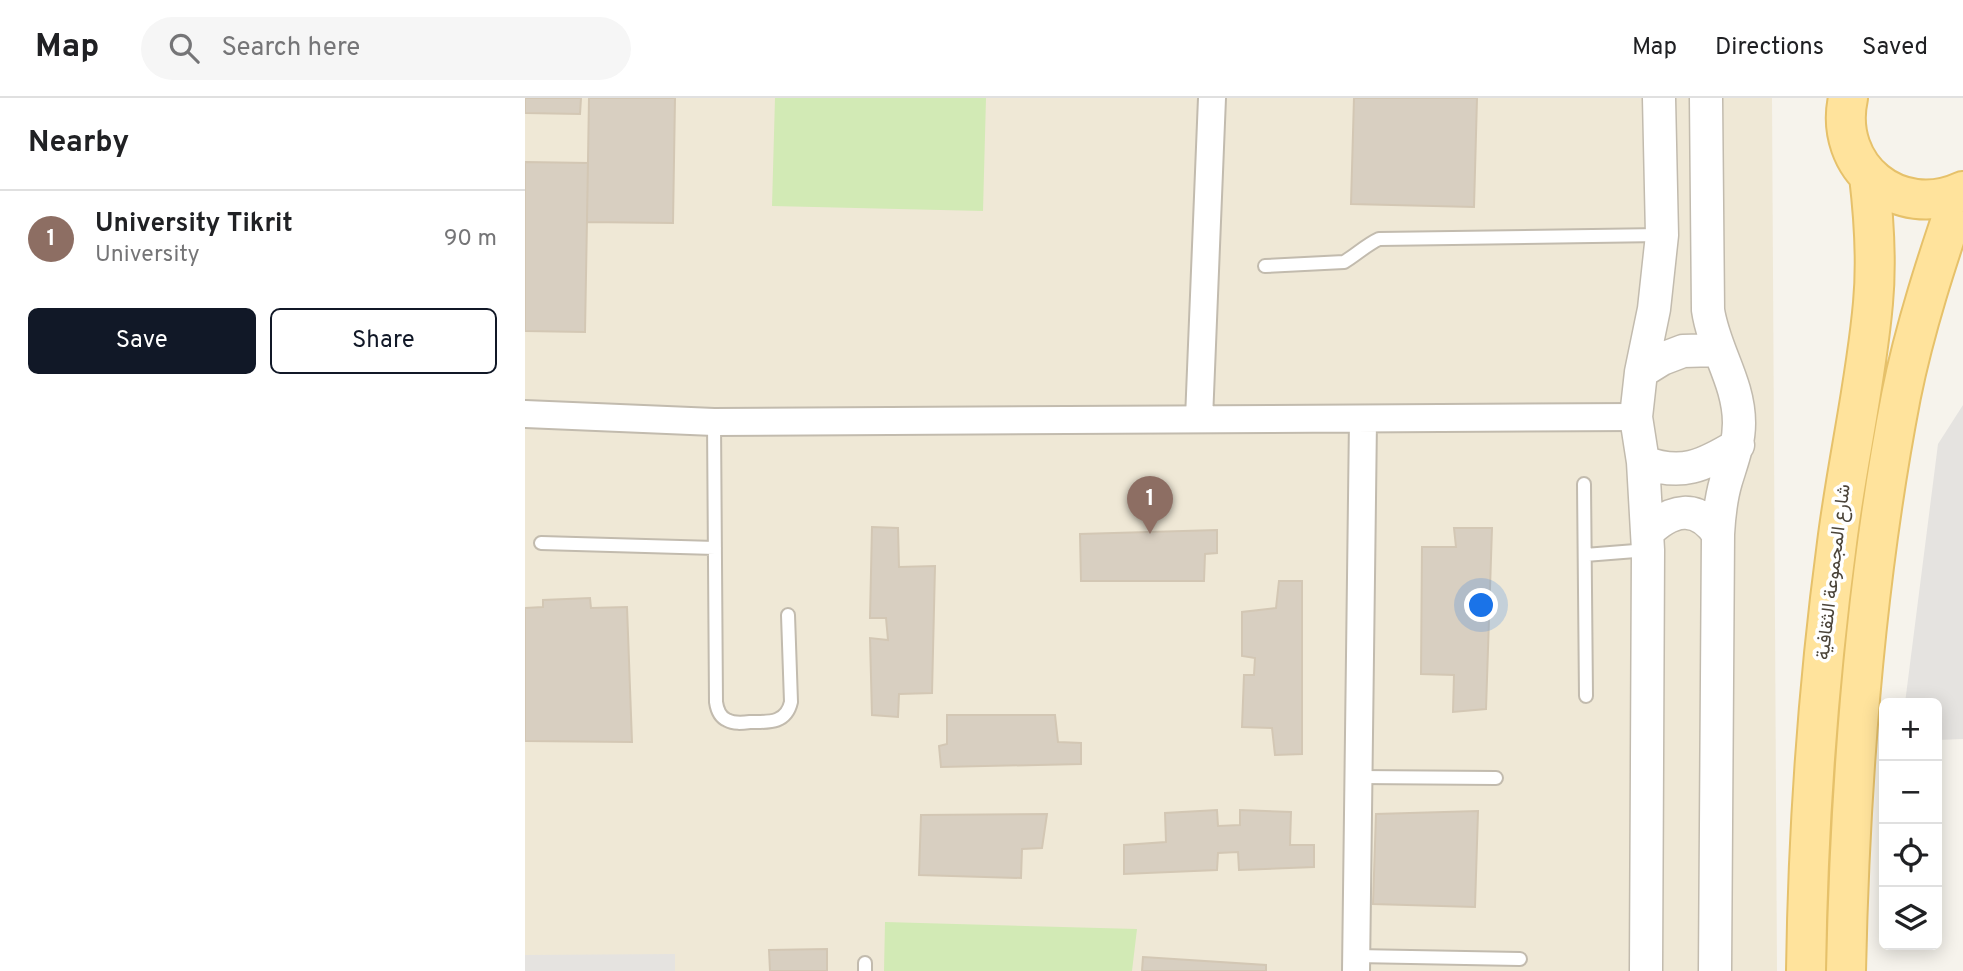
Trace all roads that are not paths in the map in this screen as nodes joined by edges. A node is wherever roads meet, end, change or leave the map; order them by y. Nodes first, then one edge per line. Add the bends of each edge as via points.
1 (1212, 98) edge
2 (1659, 98) edge
3 (1706, 98) edge
4 (1848, 98) edge
5 (1868, 176) junction
6 (1962, 192) edge
7 (1662, 235) junction
8 (1265, 266) dead end
9 (1718, 350) junction
10 (1641, 372) junction
11 (525, 414) edge
12 (1636, 417) junction
13 (1199, 419) junction
14 (1363, 420) junction
15 (714, 422) junction
16 (1738, 445) junction
17 (1643, 462) junction
18 (1584, 484) dead end
19 (1718, 534) junction
20 (1648, 542) junction
21 (541, 543) dead end
22 (715, 548) junction
23 (1585, 555) junction
24 (788, 615) dead end
25 (1586, 696) dead end
26 (1359, 777) junction
27 (1496, 778) dead end
28 (1520, 959) dead end
29 (1356, 964) edge
30 (1646, 971) edge
31 (1715, 971) edge
32 (1806, 971) edge
33 (1846, 971) edge

1 - 13 street
2 - 7 street
3 - 9 street via 1708,310
4 - 5 main road via 1847,136
5 - 6 main road via 1912,199
5 - 32 main road, شارع المجموعة الثقافية via 1874,228 1873,302 1827,625
6 - 33 main road via 1910,355 1887,484 1858,736
7 - 8 lane via 1379,239 1344,262
7 - 10 street
9 - 10 street via 1683,351
9 - 16 street via 1736,396
10 - 12 street
11 - 15 street
12 - 14 street
12 - 17 street
13 - 14 street
13 - 15 street
14 - 26 street
15 - 22 lane
16 - 17 street via 1690,468 1658,468
16 - 19 street via 1721,499
17 - 20 street
18 - 23 lane
19 - 20 street via 1704,519 1684,512 1664,518
19 - 31 street
20 - 23 lane
20 - 30 street
21 - 22 lane
22 - 24 lane via 716,702 727,721 773,722 788,711
23 - 25 lane
26 - 27 lane
26 - 29 street
28 - 29 lane

